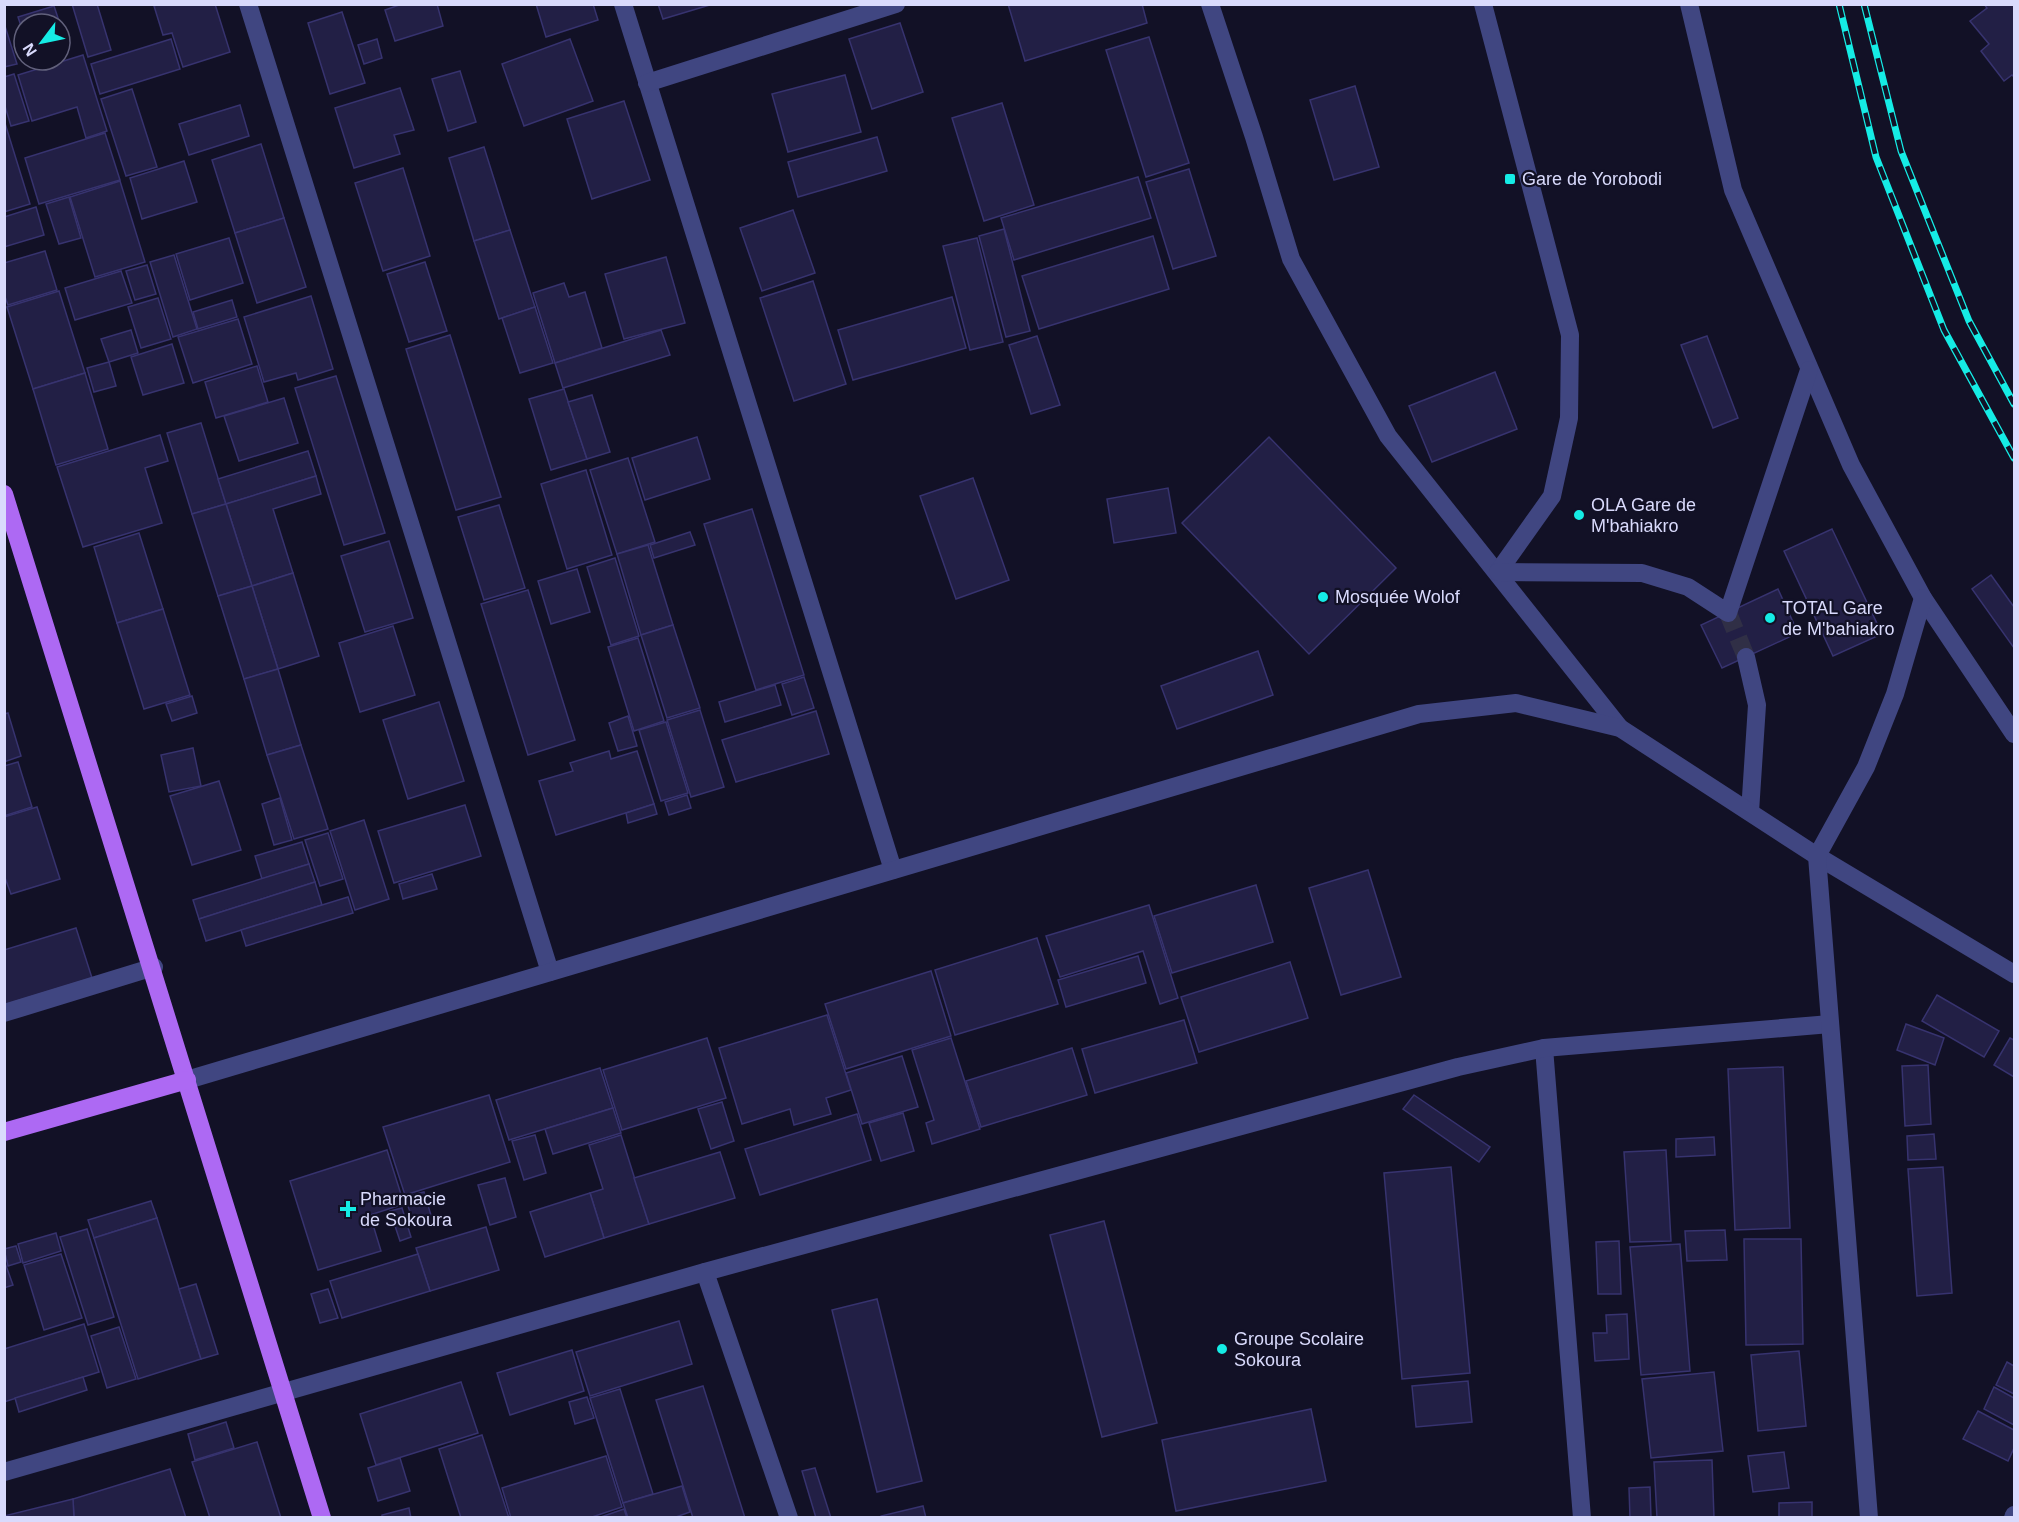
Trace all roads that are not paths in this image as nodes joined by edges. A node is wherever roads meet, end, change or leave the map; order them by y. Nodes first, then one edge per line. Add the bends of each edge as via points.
1 (248, 4) edge
2 (623, 4) edge
3 (896, 4) edge
4 (1210, 4) edge
5 (1484, 4) edge
6 (1689, 4) edge
7 (647, 83) junction
8 (1809, 370) junction
9 (4, 495) edge
10 (1497, 572) junction
11 (1923, 598) junction
12 (1746, 657) tunnel mouth
13 (1620, 728) junction
14 (2014, 734) edge
15 (1750, 812) junction
16 (1817, 856) junction
17 (893, 870) junction
18 (154, 967) junction
19 (550, 972) junction
20 (2014, 974) edge
21 (4, 1013) edge
22 (1830, 1024) junction
23 (1544, 1048) junction
24 (187, 1080) junction
25 (4, 1132) edge
26 (705, 1272) junction
27 (284, 1391) junction
28 (4, 1472) edge
29 (322, 1518) edge
30 (789, 1518) edge
31 (1582, 1518) edge
32 (1869, 1518) edge

1 - 19 street
2 - 7 street
3 - 7 street
4 - 10 street via 1291,259 1388,436
5 - 10 street via 1570,335 1569,418 1552,496
6 - 8 street via 1733,190
7 - 17 street
8 - 10 street via 1728,613 1688,587 1642,573
8 - 11 street via 1851,465
9 - 18 main road
10 - 13 street
11 - 14 street
11 - 16 street via 1895,694 1870,757
12 - 15 street via 1757,705
13 - 15 street
13 - 17 street via 1516,703 1419,714
15 - 16 street
16 - 20 street
16 - 22 street
17 - 19 street
18 - 21 street
18 - 24 main road
19 - 24 street
22 - 23 street
22 - 32 street
23 - 26 street via 1458,1067
23 - 31 street
24 - 25 main road
24 - 27 main road
26 - 27 street
26 - 30 street
27 - 28 street
27 - 29 main road

